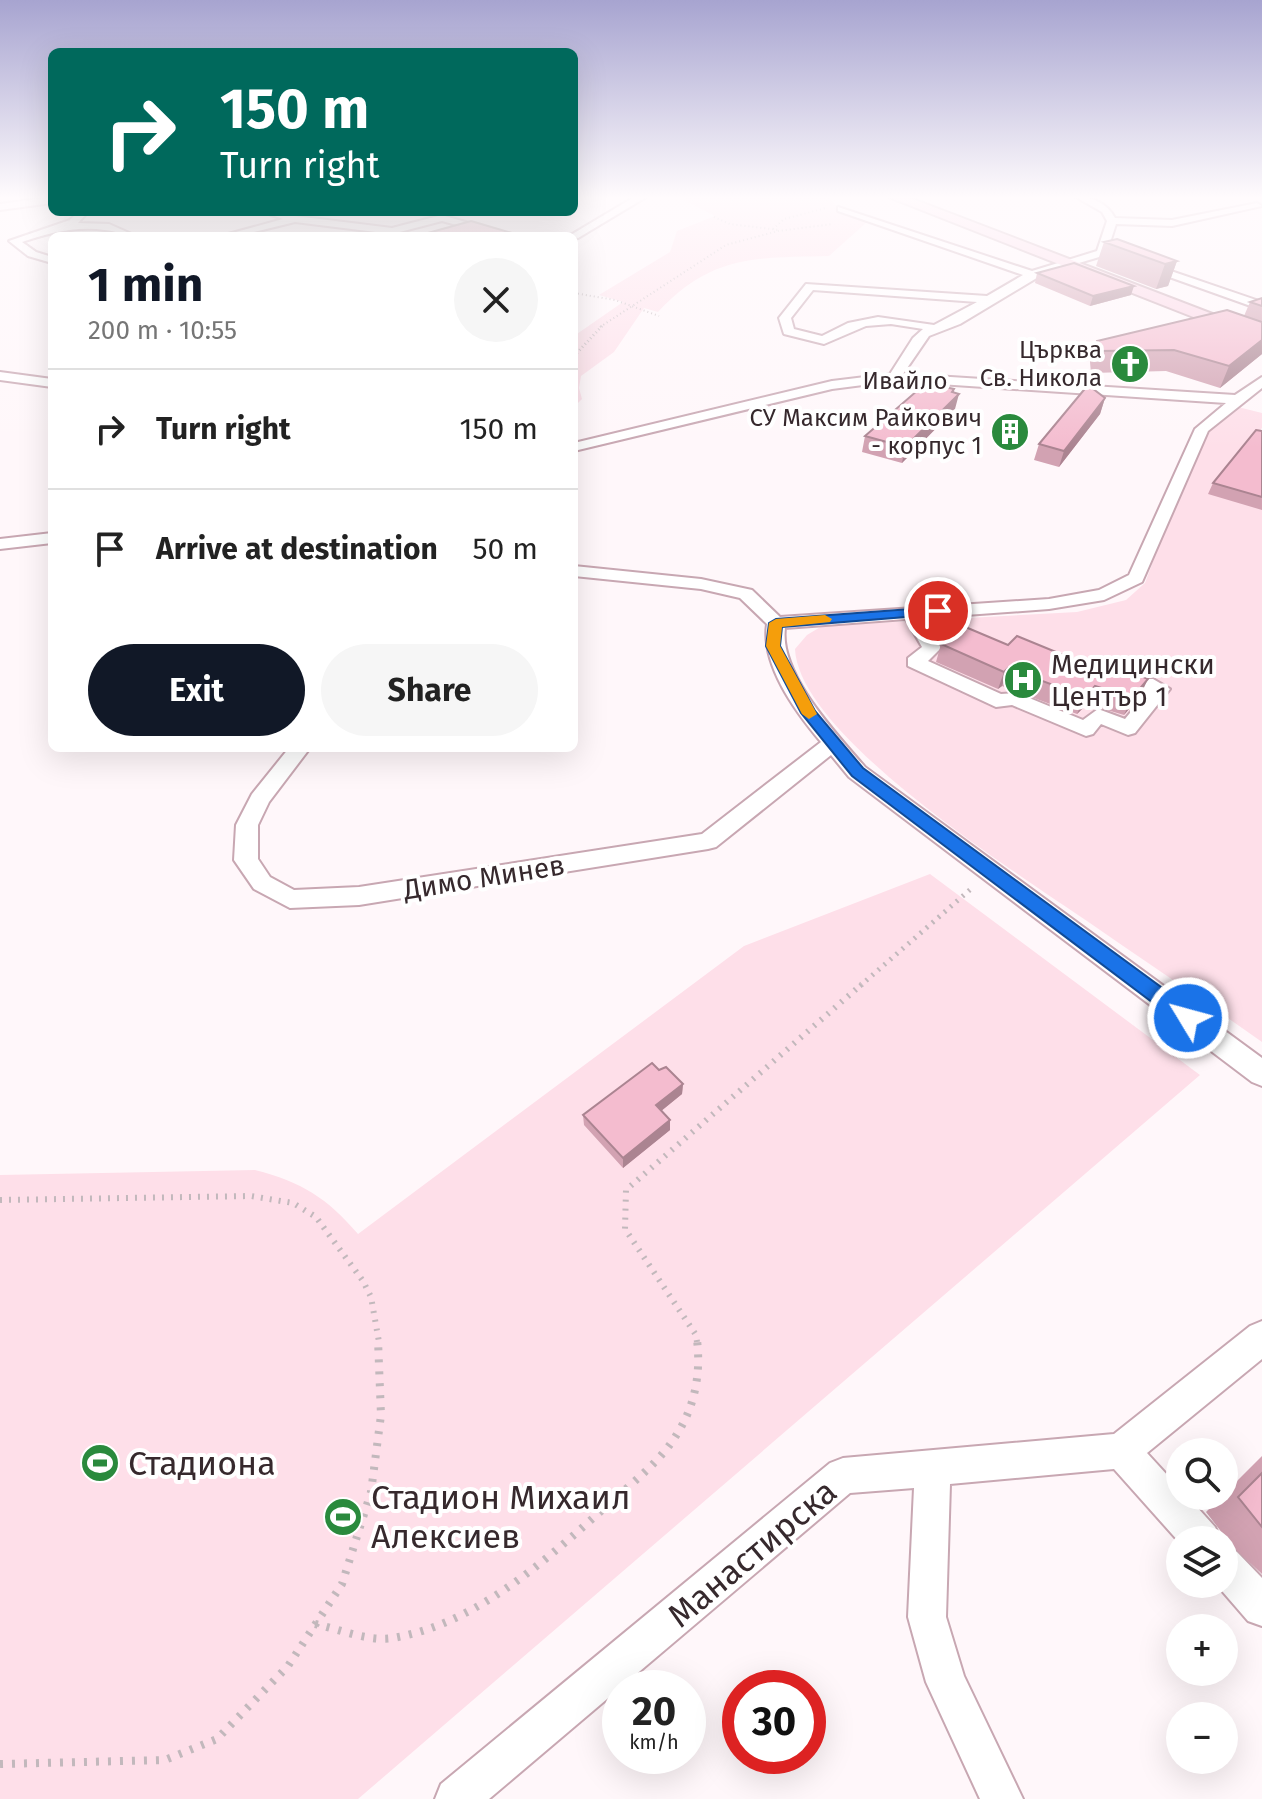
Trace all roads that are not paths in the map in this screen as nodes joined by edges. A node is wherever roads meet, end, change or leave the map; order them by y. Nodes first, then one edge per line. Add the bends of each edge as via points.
1 (1019, 280) edge
2 (1110, 280) edge
3 (1188, 280) edge
4 (985, 299) junction
5 (1262, 306) edge
6 (935, 329) junction
7 (1262, 339) edge
8 (0, 376) edge
9 (894, 377) junction
10 (1262, 381) edge
11 (48, 382) edge
12 (1242, 400) junction
13 (578, 446) edge
14 (48, 538) edge
15 (0, 544) edge
16 (578, 571) edge
17 (911, 612) junction
18 (776, 623) junction
19 (1146, 683) edge
20 (833, 743) junction
21 (297, 752) edge
22 (1262, 1074) edge
23 (1262, 1338) edge
24 (1121, 1451) junction
25 (933, 1468) junction
26 (1189, 1526) edge
27 (1238, 1580) edge
28 (1262, 1607) edge
29 (456, 1799) edge
30 (1002, 1799) edge

1 - 4 street
2 - 7 street
3 - 5 street
4 - 6 street
4 - 6 street via 810,286 785,318 788,331 824,340 847,326 883,319
6 - 9 street via 922,334
8 - 11 street
9 - 12 street, Ивайло
9 - 13 street, Ивайло via 832,385
10 - 12 street
12 - 17 street via 1202,429 1136,578 1090,598
14 - 15 street
16 - 18 street via 746,594
17 - 18 street
17 - 19 street via 932,648 915,662 1003,703 1010,697 1086,729 1098,715 1128,728 1160,689
18 - 20 street via 773,646 808,713
20 - 21 street, Димо Минев via 708,841 359,896 290,899 262,883 246,860 247,825
20 - 22 street via 857,772
23 - 24 street
24 - 25 street, Манастирска
24 - 26 street
25 - 29 street, Манастирска via 843,1476
25 - 30 street via 927,1617 946,1682
27 - 28 street

